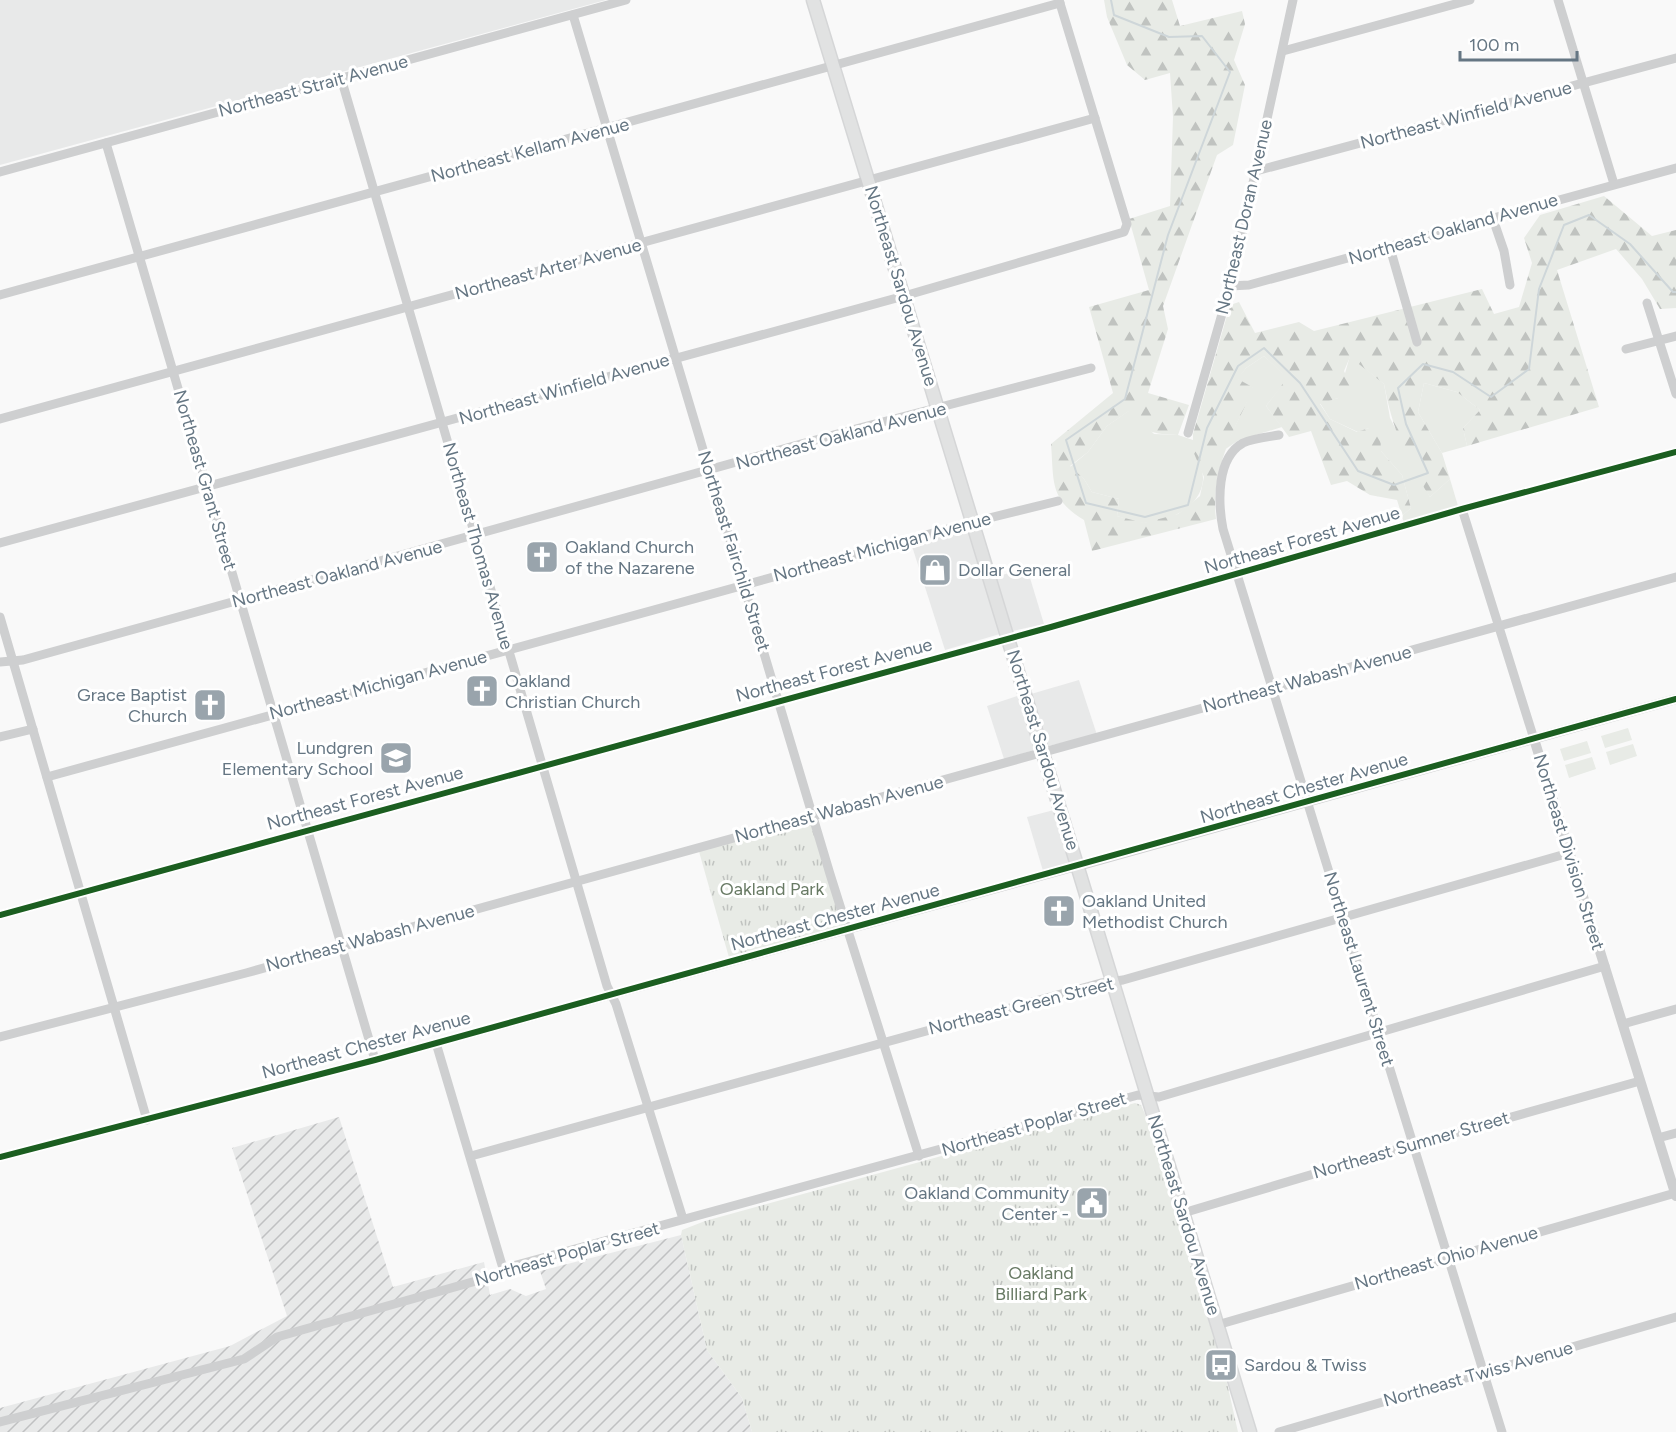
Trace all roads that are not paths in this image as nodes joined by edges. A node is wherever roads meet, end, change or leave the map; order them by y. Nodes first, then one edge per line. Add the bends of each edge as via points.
1 (626, 0) edge
2 (813, 0) edge
3 (1293, 0) edge
4 (1470, 0) edge
5 (1558, 0) edge
6 (1059, 2) edge
7 (573, 15) junction
8 (1283, 51) junction
9 (1676, 58) edge
10 (833, 66) junction
11 (341, 78) junction
12 (1583, 83) junction
13 (1095, 118) junction
14 (607, 129) junction
15 (106, 143) junction
16 (1676, 168) edge
17 (1256, 171) junction
18 (0, 172) edge
19 (868, 180) junction
20 (1614, 184) junction
21 (375, 192) junction
22 (1493, 219) junction
23 (641, 243) junction
24 (1390, 248) junction
25 (140, 256) junction
26 (1510, 285) dead end
27 (1230, 286) junction
28 (0, 295) edge
29 (904, 296) junction
30 (1647, 303) dead end
31 (409, 307) junction
32 (1676, 336) edge
33 (1659, 341) junction
34 (1417, 342) dead end
35 (1626, 350) dead end
36 (676, 358) junction
37 (1091, 368) dead end
38 (173, 371) junction
39 (1676, 394) edge
40 (938, 409) junction
41 (0, 419) edge
42 (442, 423) junction
43 (1188, 433) dead end
44 (1279, 435) dead end
45 (1676, 452) edge
46 (710, 472) junction
47 (207, 486) junction
48 (1058, 501) dead end
49 (1462, 509) junction
50 (973, 522) junction
51 (475, 536) junction
52 (0, 543) edge
53 (1235, 575) junction
54 (1676, 577) edge
55 (744, 585) junction
56 (241, 600) junction
57 (0, 617) edge
58 (1499, 627) junction
59 (1008, 638) junction
60 (509, 650) junction
61 (13, 661) junction
62 (0, 662) edge
63 (1272, 689) junction
64 (1676, 699) edge
65 (779, 700) junction
66 (274, 713) junction
67 (33, 729) junction
68 (0, 737) edge
69 (1534, 739) junction
70 (1043, 753) junction
71 (542, 765) junction
72 (47, 777) junction
73 (1307, 802) junction
74 (813, 816) junction
75 (308, 829) junction
76 (1569, 853) junction
77 (1078, 866) junction
78 (576, 881) junction
79 (81, 894) junction
80 (0, 915) edge
81 (1343, 918) junction
82 (847, 929) junction
83 (342, 946) junction
84 (1605, 966) junction
85 (1113, 981) junction
86 (611, 994) junction
87 (114, 1008) junction
88 (1676, 1010) edge
89 (1623, 1024) junction
90 (1378, 1031) junction
91 (0, 1037) edge
92 (436, 1042) junction
93 (883, 1042) junction
94 (375, 1060) junction
95 (1640, 1081) junction
96 (1148, 1096) junction
97 (649, 1108) junction
98 (147, 1120) junction
99 (1676, 1133) edge
100 (1658, 1138) junction
101 (1413, 1144) junction
102 (471, 1156) junction
103 (918, 1156) junction
104 (0, 1157) edge
105 (1676, 1194) edge
106 (1183, 1213) junction
107 (683, 1219) junction
108 (1448, 1257) junction
109 (506, 1268) junction
110 (1676, 1317) edge
111 (1217, 1325) junction
112 (1484, 1372) junction
113 (1235, 1384) junction
114 (0, 1422) edge
115 (1244, 1432) edge
116 (1251, 1432) edge
117 (1279, 1432) edge
118 (1502, 1432) edge

1 - 7 street, Northeast Strait Avenue
2 - 10 main road, Northeast Sardou Avenue
3 - 8 street, Northeast Doran Avenue
4 - 8 street
5 - 12 street
6 - 10 street, Northeast Kellam Avenue
6 - 13 street
7 - 11 street, Northeast Strait Avenue
7 - 14 street, Northeast Fairchild Street
8 - 17 street, Northeast Doran Avenue
9 - 12 street, Northeast Winfield Avenue
10 - 14 street, Northeast Kellam Avenue
10 - 19 main road, Northeast Sardou Avenue
11 - 15 street, Northeast Strait Avenue
11 - 21 street, Northeast Thomas Avenue
12 - 17 street, Northeast Winfield Avenue
12 - 20 street
13 - 19 street, Northeast Arter Avenue
13 - 29 street, Northeast Winfield Avenue via 1126,230
14 - 21 street, Northeast Kellam Avenue
14 - 23 street, Northeast Fairchild Street
15 - 18 street, Northeast Strait Avenue
15 - 25 street, Northeast Grant Street
16 - 20 street, Northeast Oakland Avenue
17 - 27 street, Northeast Doran Avenue
19 - 23 street, Northeast Arter Avenue
19 - 29 main road, Northeast Sardou Avenue
20 - 22 street, Northeast Oakland Avenue
21 - 25 street, Northeast Kellam Avenue
21 - 31 street, Northeast Thomas Avenue
22 - 24 street, Northeast Oakland Avenue
22 - 26 street
23 - 31 street, Northeast Arter Avenue
23 - 36 street, Northeast Fairchild Street
24 - 27 street, Northeast Oakland Avenue via 1249,285
24 - 34 street
25 - 28 street, Northeast Kellam Avenue
25 - 38 street, Northeast Grant Street
27 - 43 street, Northeast Doran Avenue
29 - 36 street, Northeast Winfield Avenue
29 - 40 main road, Northeast Sardou Avenue
30 - 33 street
31 - 38 street, Northeast Arter Avenue
31 - 42 street, Northeast Thomas Avenue
32 - 33 street
33 - 35 street
33 - 39 street
36 - 42 street, Northeast Winfield Avenue
36 - 46 street, Northeast Fairchild Street
37 - 40 street, Northeast Oakland Avenue
38 - 41 street, Northeast Arter Avenue
38 - 47 street, Northeast Grant Street
40 - 46 street, Northeast Oakland Avenue
40 - 50 main road, Northeast Sardou Avenue
42 - 47 street, Northeast Winfield Avenue
42 - 51 street, Northeast Thomas Avenue
44 - 53 street, Northeast Laurent Street via 1247,441 1227,461 1219,505
45 - 49 street, Northeast Forest Avenue
46 - 51 street, Northeast Oakland Avenue
46 - 55 street, Northeast Fairchild Street
47 - 52 street, Northeast Winfield Avenue
47 - 56 street, Northeast Grant Street
48 - 50 street, Northeast Michigan Avenue
49 - 53 street, Northeast Forest Avenue
49 - 58 street, Northeast Division Street
50 - 55 street, Northeast Michigan Avenue
50 - 59 main road, Northeast Sardou Avenue
51 - 56 street, Northeast Oakland Avenue
51 - 60 street, Northeast Thomas Avenue
53 - 59 street, Northeast Forest Avenue
53 - 63 street, Northeast Laurent Street
54 - 58 street, Northeast Wabash Avenue
55 - 60 street, Northeast Michigan Avenue
55 - 65 street, Northeast Fairchild Street
56 - 61 street, Northeast Oakland Avenue
56 - 66 street, Northeast Grant Street
57 - 61 street
58 - 63 street, Northeast Wabash Avenue
58 - 69 street, Northeast Division Street
59 - 65 street, Northeast Forest Avenue
59 - 70 main road, Northeast Sardou Avenue
60 - 66 street, Northeast Michigan Avenue
60 - 71 street, Northeast Thomas Avenue
61 - 62 street, Northeast Oakland Avenue
61 - 67 street
63 - 70 street, Northeast Wabash Avenue
63 - 73 street, Northeast Laurent Street
64 - 69 street, Northeast Chester Avenue
65 - 71 street, Northeast Forest Avenue
65 - 74 street, Northeast Fairchild Street
66 - 72 street, Northeast Michigan Avenue
66 - 75 street, Northeast Grant Street
67 - 68 street
67 - 72 street
69 - 73 street, Northeast Chester Avenue
69 - 76 street, Northeast Division Street
70 - 74 street, Northeast Wabash Avenue
70 - 77 main road, Northeast Sardou Avenue
71 - 75 street, Northeast Forest Avenue
71 - 78 street, Northeast Thomas Avenue
72 - 79 street
73 - 77 street, Northeast Chester Avenue
73 - 81 street, Northeast Laurent Street
74 - 78 street, Northeast Wabash Avenue
74 - 82 street, Northeast Fairchild Street
75 - 79 street, Northeast Forest Avenue
75 - 83 street, Northeast Grant Street
76 - 81 street, Northeast Green Street
76 - 84 street, Northeast Division Street
77 - 82 street, Northeast Chester Avenue
77 - 85 main road, Northeast Sardou Avenue
78 - 83 street, Northeast Wabash Avenue
78 - 86 street, Northeast Thomas Avenue
79 - 80 street, Northeast Forest Avenue
79 - 87 street
81 - 85 street, Northeast Green Street
81 - 90 street, Northeast Laurent Street
82 - 86 street, Northeast Chester Avenue
82 - 93 street, Northeast Fairchild Street
83 - 87 street, Northeast Wabash Avenue
83 - 94 street, Northeast Grant Street
84 - 89 street, Northeast Division Street
84 - 90 street, Northeast Poplar Street
85 - 93 street, Northeast Green Street
85 - 96 main road, Northeast Sardou Avenue
86 - 92 street, Northeast Chester Avenue
86 - 97 street, Northeast Thomas Avenue
87 - 91 street, Northeast Wabash Avenue
87 - 98 street
88 - 89 street
89 - 95 street, Northeast Division Street
90 - 96 street, Northeast Poplar Street via 1159,1097
90 - 101 street, Northeast Laurent Street
92 - 94 street, Northeast Chester Avenue
92 - 102 street
93 - 97 street, Northeast Green Street
93 - 103 street, Northeast Fairchild Street
94 - 98 street, Northeast Chester Avenue
95 - 100 street, Northeast Division Street
95 - 101 street, Northeast Sumner Street
96 - 103 street, Northeast Poplar Street via 1120,1099
96 - 106 main road, Northeast Sardou Avenue
97 - 102 street, Northeast Green Street
97 - 107 street, Northeast Thomas Avenue
98 - 104 street, Northeast Chester Avenue
99 - 100 street
100 - 105 street, Northeast Division Street
101 - 106 street, Northeast Sumner Street
101 - 108 street, Northeast Laurent Street
102 - 109 street
103 - 107 street, Northeast Poplar Street
105 - 108 street, Northeast Ohio Avenue
106 - 111 main road, Northeast Sardou Avenue
107 - 109 street, Northeast Poplar Street
108 - 111 street, Northeast Ohio Avenue
108 - 112 street, Northeast Laurent Street
109 - 114 street, Northeast Poplar Street via 501,1274 277,1337 244,1359
110 - 112 street, Northeast Twiss Avenue
111 - 113 main road, Northeast Sardou Avenue
112 - 117 street, Northeast Twiss Avenue
112 - 118 street, Northeast Laurent Street
113 - 115 street
113 - 116 main road, Northeast Sardou Avenue

